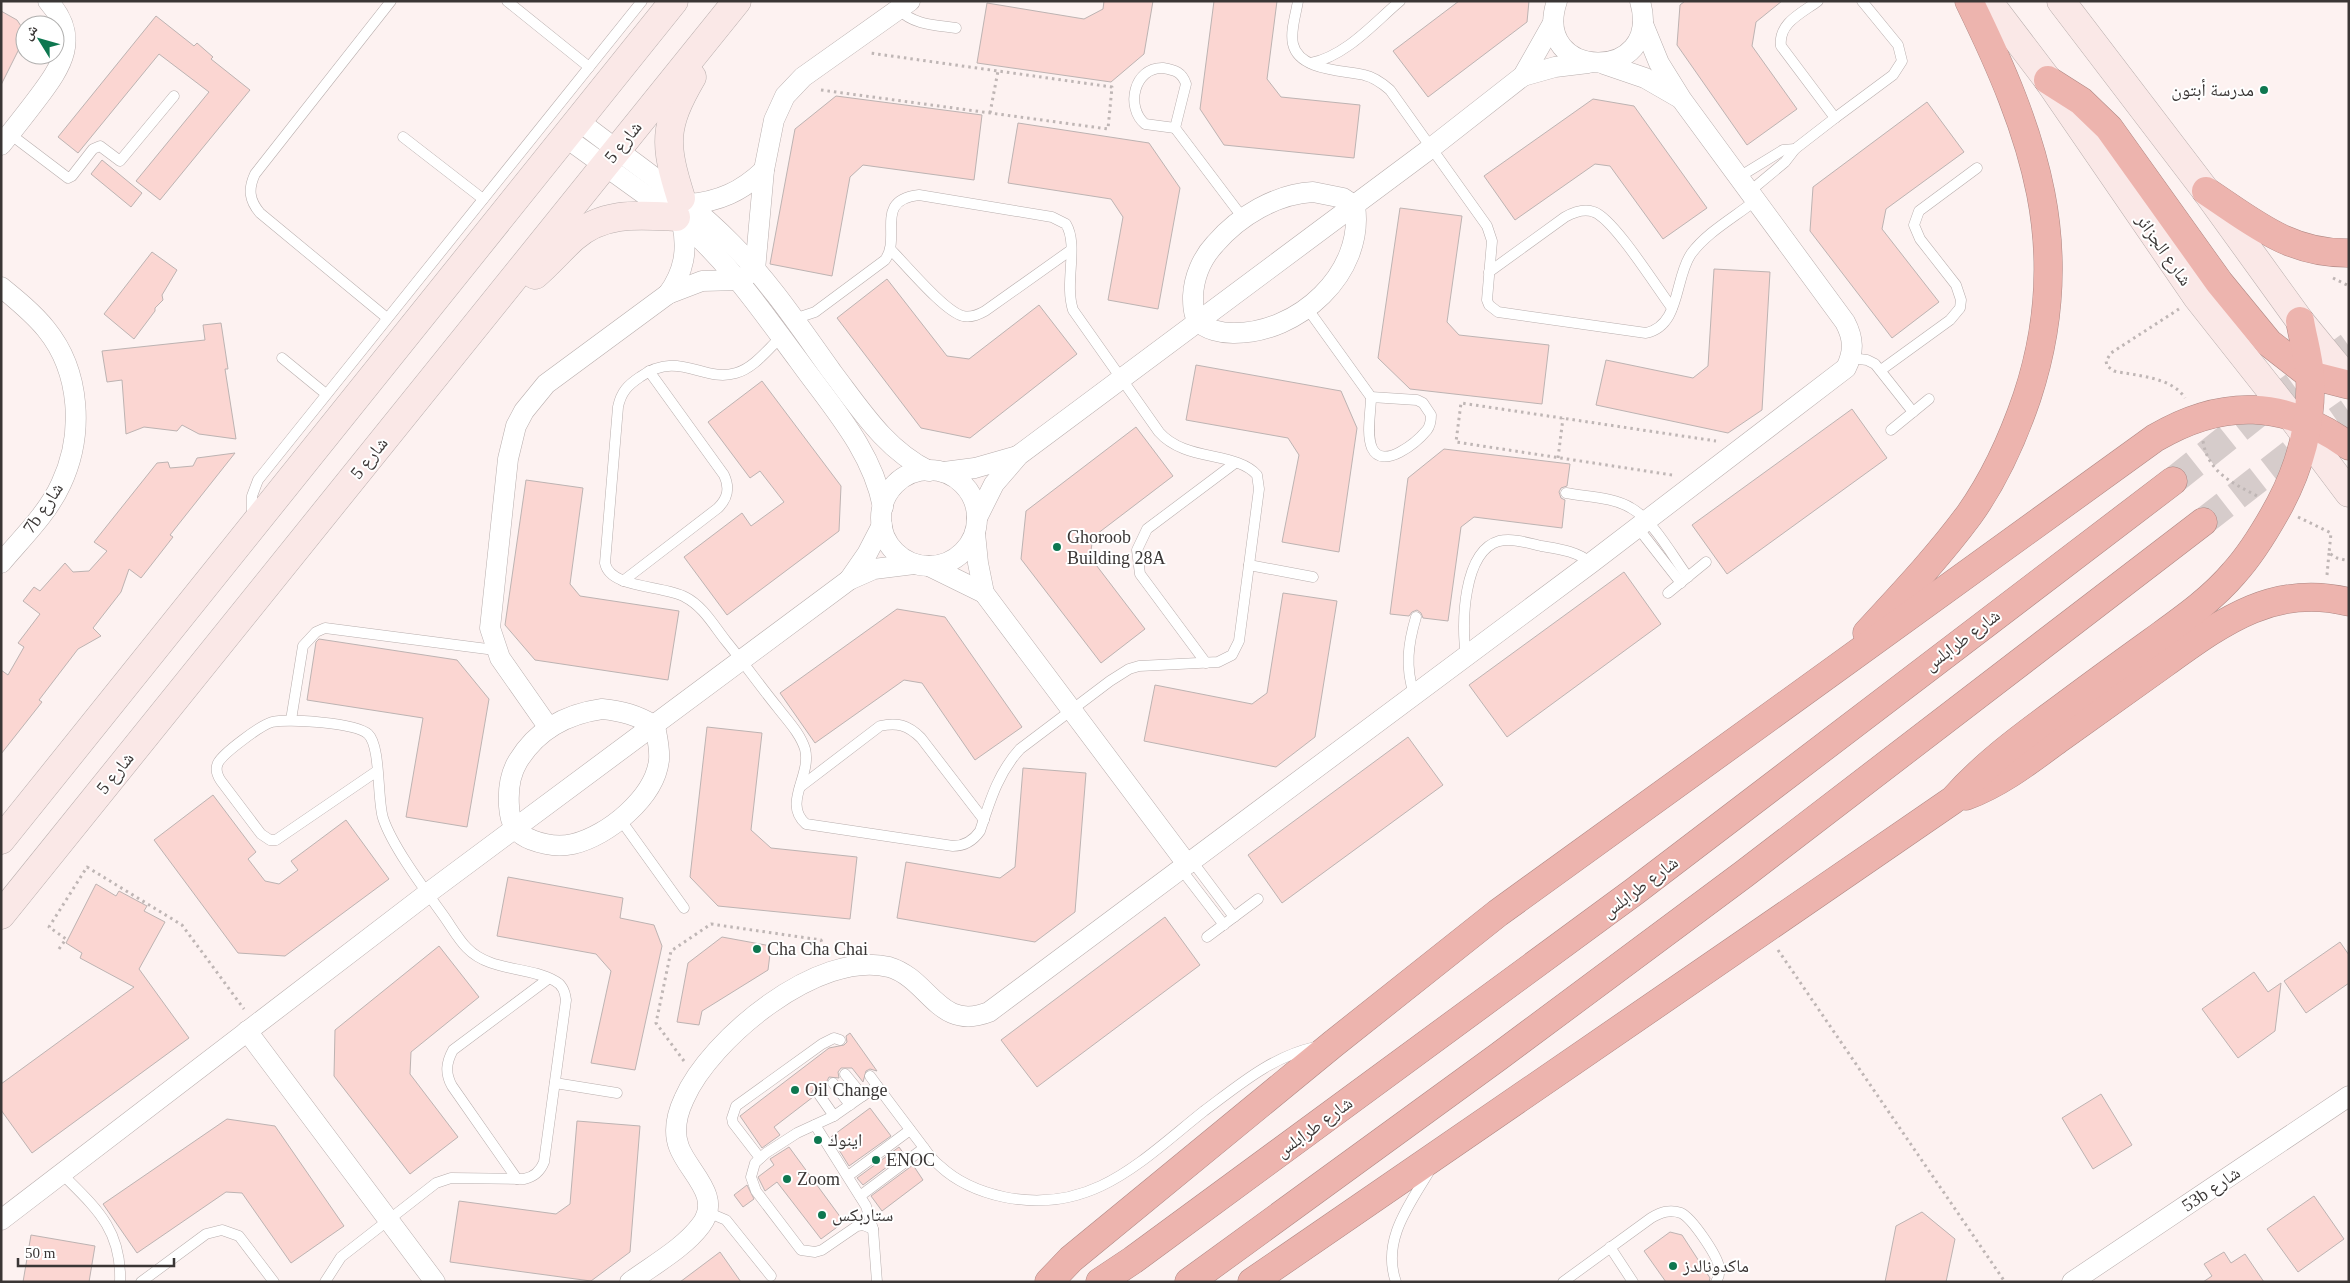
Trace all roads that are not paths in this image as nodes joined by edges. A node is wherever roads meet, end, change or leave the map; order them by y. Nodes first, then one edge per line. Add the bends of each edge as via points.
1 (48, 1) edge
2 (391, 1) edge
3 (508, 1) edge
4 (642, 1) edge
5 (674, 1) edge
6 (1298, 1) edge
7 (1400, 1) edge
8 (1557, 1) edge
9 (1640, 1) edge
10 (1818, 1) edge
11 (1862, 1) edge
12 (1968, 1) edge
13 (1988, 1) edge
14 (2061, 1) edge
15 (904, 5) edge
16 (733, 6) edge
17 (1553, 23) junction
18 (1643, 24) junction
19 (956, 28) dead end
20 (1311, 62) junction
21 (1596, 63) junction
22 (589, 67) junction
23 (1523, 76) junction
24 (2048, 80) junction
25 (174, 96) dead end
26 (1682, 100) junction
27 (1835, 118) junction
28 (1175, 128) junction
29 (572, 129) junction
30 (403, 137) dead end
31 (6, 139) edge
32 (1432, 148) junction
33 (1794, 148) junction
34 (610, 158) junction
35 (1977, 168) dead end
36 (764, 170) junction
37 (1748, 190) junction
38 (2206, 191) junction
39 (483, 199) junction
40 (1355, 206) junction
41 (682, 211) junction
42 (1243, 218) junction
43 (891, 250) junction
44 (1071, 250) junction
45 (2349, 253) edge
46 (1489, 272) junction
47 (747, 275) junction
48 (508, 286) junction
49 (1, 287) edge
50 (668, 294) junction
51 (1307, 308) junction
52 (1672, 308) junction
53 (387, 318) junction
54 (794, 319) junction
55 (1198, 321) junction
56 (2300, 321) junction
57 (781, 337) junction
58 (282, 358) dead end
59 (1851, 358) junction
60 (1881, 370) junction
61 (649, 371) junction
62 (2310, 375) junction
63 (1120, 378) junction
64 (2349, 381) edge
65 (2349, 385) edge
66 (326, 394) junction
67 (1371, 397) junction
68 (1929, 399) dead end
69 (1913, 412) junction
70 (2301, 424) junction
71 (1891, 430) dead end
72 (2349, 446) edge
73 (1019, 455) junction
74 (1235, 463) junction
75 (936, 472) junction
76 (2173, 481) tunnel mouth
77 (1566, 493) dead end
78 (2349, 493) edge
79 (882, 516) junction
80 (2203, 522) tunnel mouth
81 (1642, 524) junction
82 (976, 526) junction
83 (252, 527) junction
84 (1706, 562) dead end
85 (1, 563) edge
86 (1591, 563) junction
87 (921, 565) junction
88 (1249, 565) junction
89 (1313, 577) dead end
90 (623, 580) junction
91 (849, 580) junction
92 (1684, 580) junction
93 (984, 592) junction
94 (1668, 593) dead end
95 (2349, 602) edge
96 (1416, 617) dead end
97 (495, 650) junction
98 (1466, 655) junction
99 (741, 660) junction
100 (1206, 663) junction
101 (1828, 676) junction
102 (1414, 694) junction
103 (1072, 710) junction
104 (291, 720) junction
105 (654, 726) junction
106 (549, 728) junction
107 (377, 770) junction
108 (800, 787) junction
109 (1953, 800) junction
110 (620, 819) junction
111 (984, 820) junction
112 (514, 829) junction
113 (1, 840) edge
114 (1187, 865) junction
115 (428, 893) junction
116 (1258, 898) dead end
117 (684, 908) dead end
118 (1, 915) edge
119 (1234, 917) junction
120 (1224, 924) junction
121 (1207, 937) dead end
122 (548, 978) junction
123 (247, 1031) junction
124 (840, 1040) dead end
125 (1333, 1044) junction
126 (845, 1074) dead end
127 (870, 1076) dead end
128 (833, 1083) dead end
129 (555, 1084) junction
130 (877, 1086) junction
131 (617, 1093) dead end
132 (818, 1093) dead end
133 (862, 1096) junction
134 (2349, 1096) edge
135 (850, 1105) junction
136 (834, 1116) junction
137 (815, 1125) junction
138 (910, 1130) junction
139 (924, 1148) junction
140 (1438, 1155) junction
141 (760, 1158) junction
142 (61, 1173) junction
143 (848, 1176) junction
144 (517, 1179) junction
145 (860, 1196) junction
146 (707, 1212) junction
147 (1, 1220) edge
148 (387, 1220) junction
149 (873, 1229) junction
150 (1610, 1247) junction
151 (771, 1276) dead end
152 (120, 1282) edge
153 (141, 1282) edge
154 (274, 1282) edge
155 (325, 1282) edge
156 (434, 1282) edge
157 (630, 1282) edge
158 (877, 1282) edge
159 (1049, 1282) edge
160 (1100, 1282) edge
161 (1189, 1282) edge
162 (1252, 1282) edge
163 (1396, 1282) edge
164 (1563, 1282) edge
165 (1633, 1282) edge
166 (1716, 1282) edge
167 (2072, 1282) edge

1 - 31 street via 58,12 65,28 62,64
2 - 53 lane via 250,184 253,205 260,213
3 - 22 lane
4 - 22 lane
5 - 29 street
6 - 20 lane via 1293,43 1299,55
7 - 20 lane via 1341,51
8 - 17 street
9 - 18 street
10 - 27 lane via 1787,24 1780,38 1781,46
11 - 27 lane via 1898,45 1902,61 1893,75
12 - 101 highway via 2011,92 2041,190 2049,264 2043,337 2018,422 1996,470 1970,514 1938,555
13 - 24 street, شارع الجزائر
14 - 38 street
15 - 19 lane via 904,16 920,23
15 - 36 street via 793,86 778,108
16 - 34 street, شارع 5
16 - 41 street via 673,111 668,148
17 - 21 street via 1564,49 1575,58
17 - 23 street
18 - 21 street via 1639,38 1630,50 1619,59
18 - 26 street via 1659,63
20 - 32 lane via 1331,71 1364,75 1382,84 1390,90
21 - 23 street via 1555,67
21 - 26 street via 1645,78
22 - 39 lane
23 - 32 street
24 - 62 highway via 2082,101 2110,128 2256,329 2283,356
24 - 70 street, شارع الجزائر via 2197,297
25 - 31 lane via 120,162 100,146 68,178
26 - 37 street
27 - 33 lane
28 - 28 lane via 1185,90 1184,78 1175,70 1150,69 1137,84 1135,113 1145,124
28 - 42 lane
29 - 34 street
29 - 83 street
30 - 39 lane
32 - 40 street
32 - 46 lane via 1488,226 1492,241
33 - 37 lane via 1785,162
33 - 37 lane via 1783,150
34 - 41 street
34 - 48 street, شارع 5
35 - 60 lane via 1919,211 1914,225 1920,239 1956,285 1960,308 1950,320
36 - 41 street via 730,195
36 - 47 street
37 - 52 lane via 1697,247 1685,266
37 - 59 street via 1845,322 1851,333
38 - 45 highway via 2285,242 2330,254
38 - 56 street
39 - 53 lane
40 - 42 street via 1328,194 1298,193 1262,206
40 - 51 street via 1355,236 1344,266 1321,297
40 - 55 street
41 - 47 street via 732,244
41 - 48 street via 624,216 599,222 574,237 533,277
41 - 50 street via 684,260
42 - 55 street via 1214,244 1197,274 1193,307
43 - 44 lane via 951,311 964,316 985,311
43 - 44 lane via 892,211 904,199 919,195 1060,219 1070,231
43 - 54 lane via 885,260 821,308
44 - 63 lane via 1068,291 1073,310
46 - 52 lane via 1487,300 1493,309 1504,314 1646,333 1664,325
46 - 52 lane via 1565,217 1584,210 1603,216
47 - 50 street via 702,280
47 - 54 street
47 - 57 street
48 - 118 street, شارع 5
49 - 85 street, 7b شارع via 47,330 71,379 76,406 76,433 60,486 46,509
50 - 97 street via 546,384 516,426 508,460 491,617
51 - 55 street via 1276,324 1244,333 1211,330
51 - 67 lane
53 - 66 lane
54 - 75 street via 880,436 903,456
55 - 63 street
56 - 62 highway
56 - 64 street
57 - 61 lane via 735,374 671,365
57 - 79 street via 863,451 876,478
58 - 66 lane
59 - 60 lane via 1868,360
59 - 81 street via 1837,377
60 - 69 lane
61 - 90 lane via 629,385 618,407 606,568
61 - 90 lane via 724,475 728,489 718,508
62 - 65 highway
62 - 70 highway
63 - 73 street
63 - 74 lane via 1159,432 1172,444
66 - 83 lane via 258,480 252,496
67 - 67 lane via 1370,442 1373,451 1380,456 1397,454 1428,430 1431,415 1423,403
68 - 69 lane
69 - 71 lane
70 - 72 highway
70 - 78 street, شارع الجزائر
70 - 101 highway via 2267,411 2224,411 2193,418 2155,438
70 - 109 highway via 2297,466 2278,507 2249,554 2218,590 2008,747
73 - 75 street via 990,465
73 - 82 street via 994,484
74 - 88 lane via 1252,470 1259,482
74 - 100 lane via 1147,529 1137,550 1140,574
75 - 79 street via 905,478 888,496
75 - 82 street via 957,479 968,490 975,503
76 - 160 highway, شارع طرابلس via 1635,891
77 - 81 lane via 1631,507
79 - 87 street via 892,549 902,558
79 - 91 street via 867,554
80 - 161 highway via 1585,992
81 - 86 street
81 - 92 lane
82 - 87 street via 962,554 941,565
82 - 93 street
83 - 113 street
84 - 92 lane
86 - 98 street
86 - 98 lane via 1574,553 1512,540 1489,546 1475,563 1466,600 1463,628
87 - 91 street via 874,569
87 - 93 street
88 - 89 lane
88 - 100 lane via 1237,648 1226,660
90 - 99 lane via 677,593 692,601
91 - 99 street
92 - 94 lane
93 - 103 street
95 - 109 highway via 2310,596 2286,598 2238,614 2018,768 1987,787
96 - 102 lane via 1408,658
97 - 104 lane via 325,628 316,632 303,646
97 - 106 street
98 - 102 street
99 - 105 street
99 - 108 lane via 801,740 806,761
100 - 103 lane via 1129,669
101 - 125 highway via 1498,913
102 - 114 street
103 - 111 lane via 1020,749 1012,759 998,780
103 - 114 street
104 - 107 lane via 362,730 376,747
104 - 107 lane via 273,722 260,728 222,757 217,766 221,780 270,840 281,838
105 - 106 street via 638,716 602,709 565,718
105 - 110 street via 658,760 654,778 646,793
105 - 112 street
106 - 112 street via 530,744 516,765 508,797
107 - 115 lane via 387,829
108 - 111 lane via 796,812 806,824 814,826 961,846 975,837
108 - 111 lane via 880,726 891,723 913,730 921,738
109 - 140 highway
110 - 112 street via 589,838 558,846 542,844
110 - 117 lane
112 - 115 street
114 - 119 lane
114 - 120 lane
114 - 146 street via 989,1012 979,1016 949,1013 911,979 891,968 868,964 834,972 797,988 753,1016 733,1033 700,1073 680,1107 676,1134 685,1159 706,1191
115 - 122 lane via 473,954 489,962
115 - 123 street
116 - 119 lane
119 - 120 lane
120 - 121 lane
122 - 129 lane via 561,986 566,1000
122 - 144 lane via 453,1050 446,1068 452,1086
123 - 142 street
123 - 148 street
124 - 141 lane via 834,1038 799,1065 740,1102 733,1112 736,1129
125 - 139 lane via 1290,1055 1251,1075 1119,1178 1082,1194 1039,1201 995,1195 955,1178 938,1166
125 - 159 highway via 1071,1259
126 - 133 lane
127 - 130 lane
128 - 135 lane
129 - 131 lane
129 - 144 lane via 544,1162 530,1178
130 - 133 lane
130 - 138 lane
132 - 136 lane
133 - 135 lane
134 - 167 street, 53b شارع
135 - 136 lane
136 - 137 lane
137 - 141 lane
137 - 143 lane
138 - 139 lane
138 - 143 lane
139 - 145 lane
140 - 162 highway
140 - 163 lane via 1396,1229 1391,1251
141 - 149 lane via 752,1170 752,1185 801,1250 822,1250 857,1226
142 - 147 street
142 - 152 lane via 106,1220 116,1245
143 - 145 lane
144 - 148 lane via 460,1177 443,1180
145 - 149 lane
146 - 151 lane via 726,1220
146 - 157 street via 696,1232
148 - 155 lane via 342,1257
148 - 156 street
149 - 158 lane
150 - 164 lane
150 - 165 lane
150 - 166 lane via 1660,1212 1682,1213 1690,1219 1717,1259 1720,1268
153 - 154 lane via 206,1234 222,1230 239,1236

